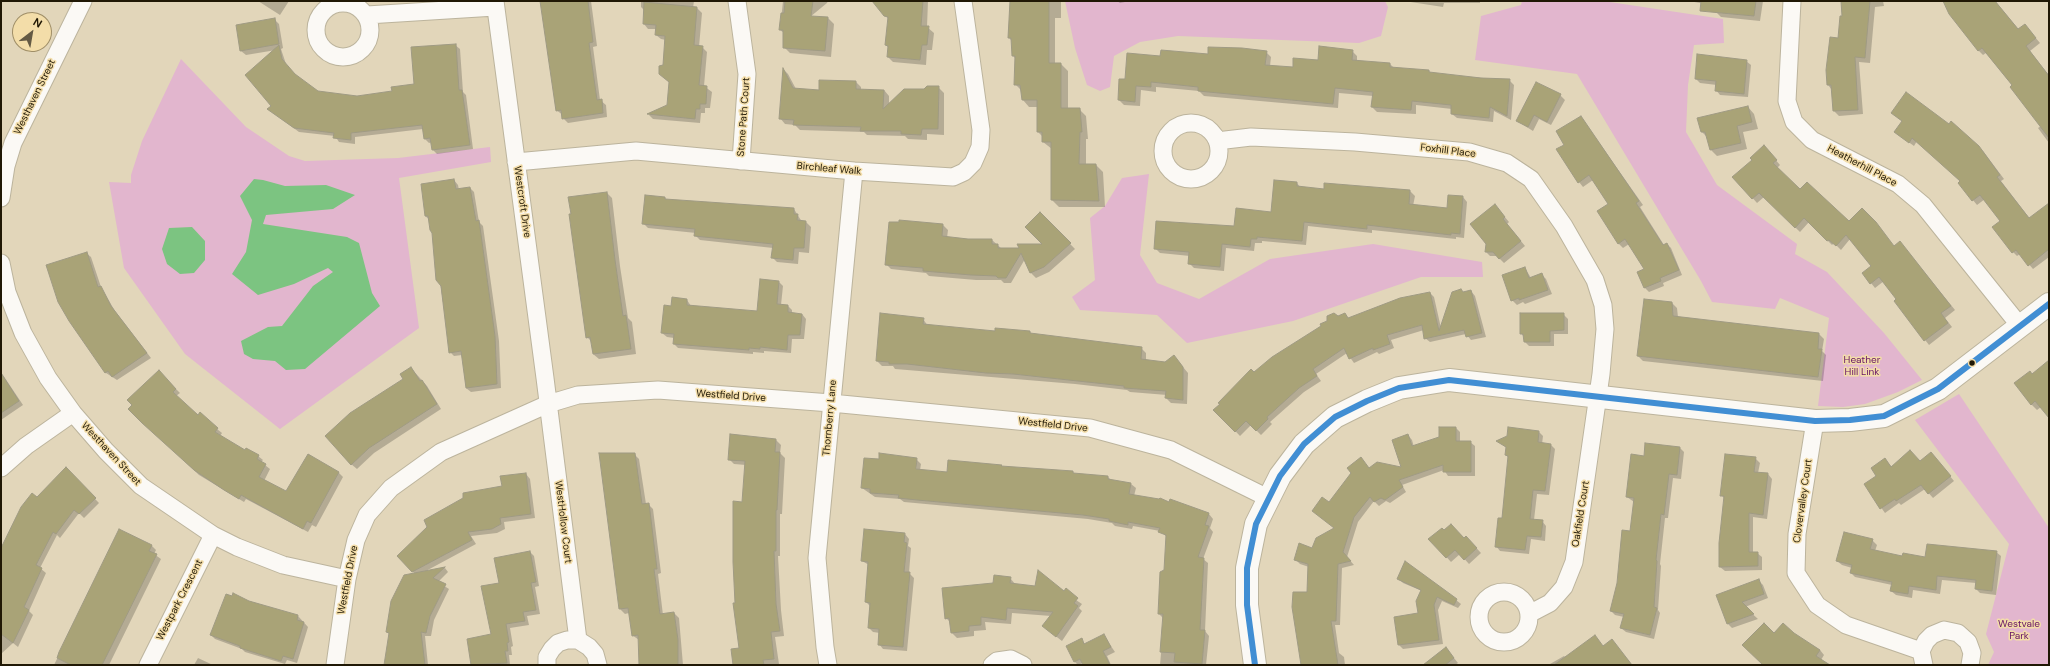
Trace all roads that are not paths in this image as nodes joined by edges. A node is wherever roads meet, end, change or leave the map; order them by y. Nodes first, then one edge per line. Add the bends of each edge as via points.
1 (83, 1) edge
2 (737, 1) edge
3 (963, 1) edge
4 (1792, 1) edge
5 (495, 4) edge
6 (366, 15) dead end
7 (1217, 141) dead end
8 (516, 162) junction
9 (741, 162) junction
10 (854, 171) junction
11 (1, 198) edge
12 (1, 263) edge
13 (2049, 304) edge
14 (2020, 326) junction
15 (1598, 396) junction
16 (831, 403) junction
17 (548, 404) junction
18 (73, 413) junction
19 (1815, 421) junction
20 (1, 468) edge
21 (1268, 498) junction
22 (213, 535) junction
23 (347, 579) junction
24 (1529, 614) dead end
25 (578, 640) junction
26 (1923, 658) edge
27 (148, 665) edge
28 (335, 665) edge
29 (547, 665) edge
30 (598, 665) edge
31 (828, 665) edge
32 (992, 665) edge
33 (1023, 665) edge
34 (1255, 665) edge
35 (1970, 665) edge

1 - 11 street, Westhaven Street via 13,143
2 - 9 street, Stone Path Court via 747,74
3 - 10 street, Birchleaf Walk via 981,130 980,148 973,163 964,172 953,177
4 - 14 street, Heatherhill Place via 1787,101 1794,122 1812,140 1898,184 1923,205
5 - 6 street
5 - 8 street, Westcroft Drive
7 - 15 street, Foxhill Place via 1251,137 1355,142 1469,152 1507,163 1531,179 1564,226 1595,280 1603,305 1605,329
8 - 9 street, Birchleaf Walk via 636,151
8 - 17 street, Westcroft Drive
9 - 10 street, Birchleaf Walk
10 - 16 street, Thornberry Lane
12 - 18 street, Westhaven Street via 7,292 23,333 48,378
13 - 14 street
14 - 19 street via 1938,389 1884,416
15 - 19 street
15 - 21 street via 1449,380 1399,388 1335,417 1304,444 1280,476
15 - 24 street, Oakfield Court via 1574,562 1564,587 1550,603
16 - 17 street, Westfield Drive via 658,390 578,395
16 - 21 street, Westfield Drive via 1090,428 1171,450
16 - 31 street, Thornberry Lane via 817,558
17 - 23 street, Westfield Drive via 441,452 391,488 367,515 356,540
17 - 25 street, WestHollow Court
18 - 20 street via 26,446
18 - 22 street, Westhaven Street via 141,486
19 - 26 street, Clovervalley Court via 1797,534 1796,573 1817,605 1846,625
21 - 34 street via 1256,524 1247,568 1247,605
22 - 23 street, Westhaven Street via 283,565
22 - 27 street, Westpark Crescent
23 - 28 street, Westfield Drive
25 - 29 street via 567,640 558,644 552,649
25 - 30 street via 592,650
26 - 35 street, Clovervalley Court via 1926,641 1932,635 1949,630 1968,642 1972,653
32 - 33 street via 997,661 1011,659

